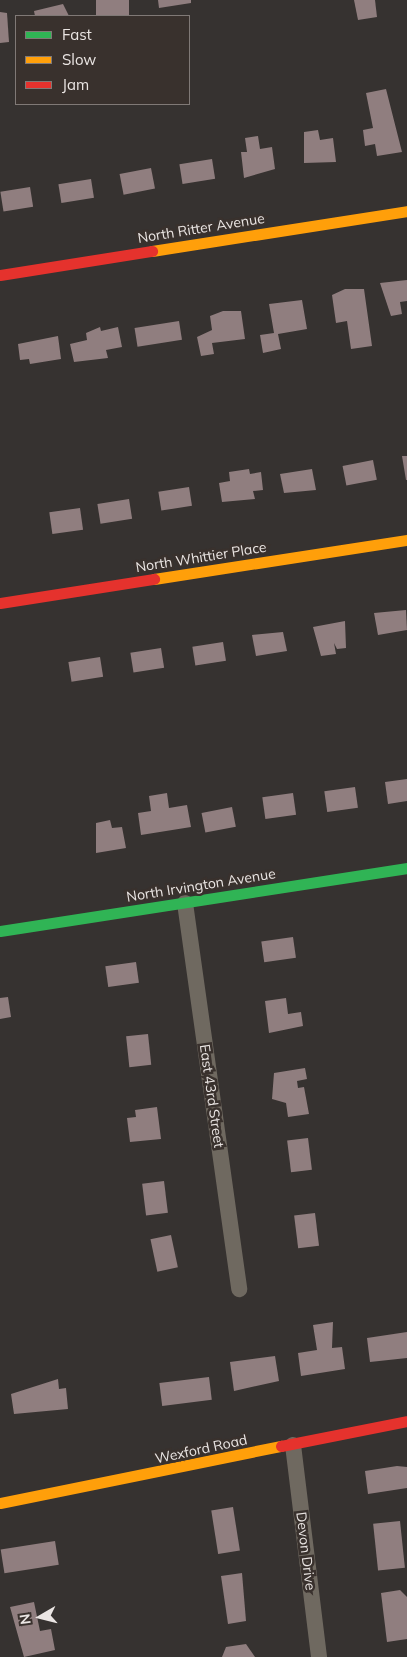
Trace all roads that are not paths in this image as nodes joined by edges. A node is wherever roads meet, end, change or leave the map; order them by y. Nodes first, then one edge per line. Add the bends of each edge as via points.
1 (407, 211) edge
2 (0, 275) edge
3 (407, 540) edge
4 (0, 603) edge
5 (407, 868) edge
6 (185, 903) junction
7 (0, 931) edge
8 (239, 1289) dead end
9 (407, 1422) edge
10 (293, 1445) junction
11 (0, 1503) edge
12 (319, 1657) edge

1 - 2 street, North Ritter Avenue
3 - 4 street, North Whittier Place
5 - 6 street, North Irvington Avenue
6 - 7 street, North Irvington Avenue
6 - 8 street, East 43rd Street
9 - 10 street, Wexford Road
10 - 11 street, Wexford Road
10 - 12 street, Devon Drive

